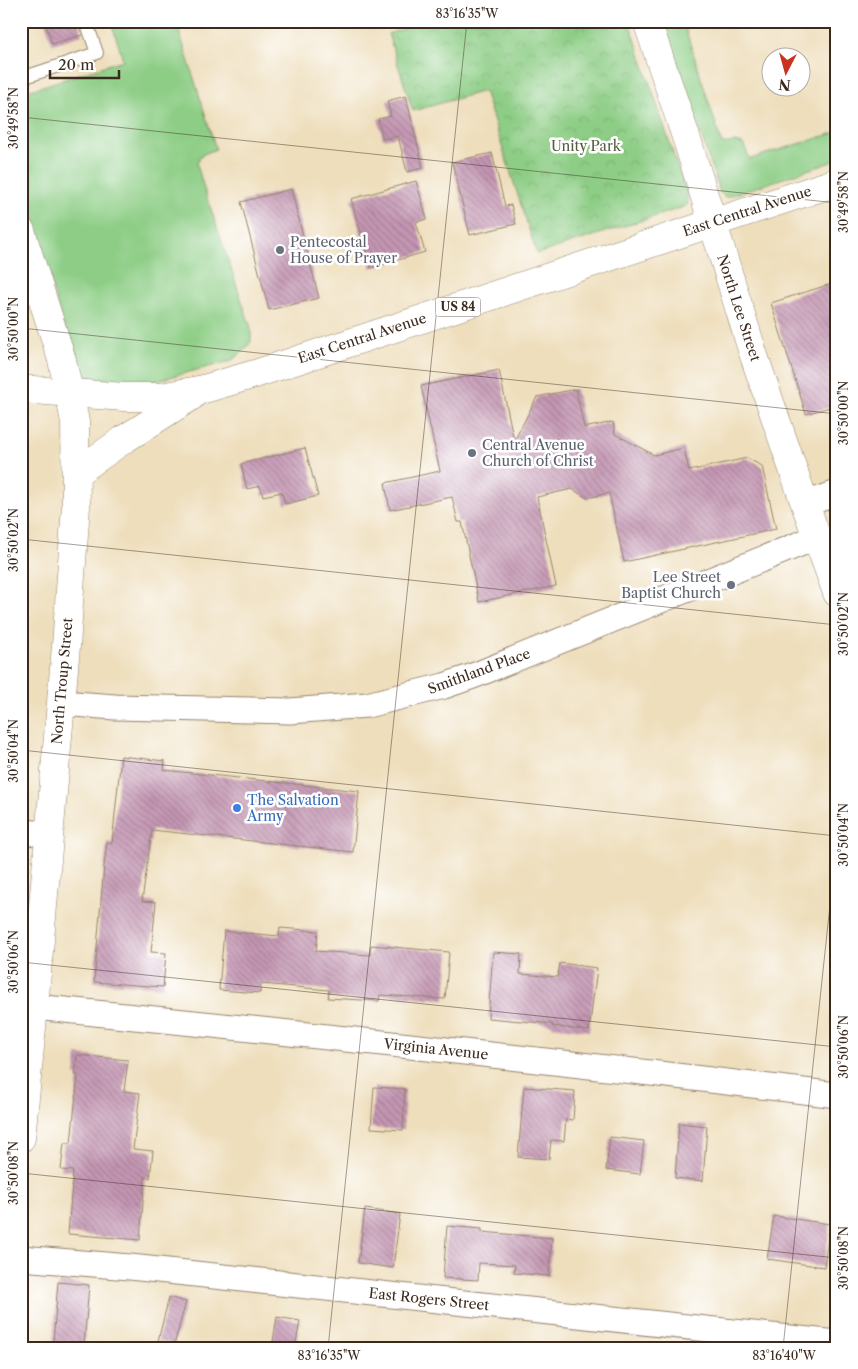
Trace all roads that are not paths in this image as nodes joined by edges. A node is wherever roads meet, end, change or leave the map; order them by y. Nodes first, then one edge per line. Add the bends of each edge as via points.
1 (86, 21) edge
2 (647, 21) edge
3 (25, 77) dead end
4 (837, 182) edge
5 (712, 223) junction
6 (21, 231) edge
7 (21, 389) edge
8 (204, 389) junction
9 (69, 392) junction
10 (76, 473) junction
11 (837, 493) edge
12 (804, 504) junction
13 (817, 537) junction
14 (837, 592) edge
15 (61, 703) junction
16 (21, 831) edge
17 (49, 834) junction
18 (34, 1007) junction
19 (837, 1095) edge
20 (21, 1138) edge
21 (21, 1258) edge
22 (837, 1343) edge

1 - 3 lane via 97,54
2 - 5 main road, North Lee Street
4 - 5 main road, East Central Avenue / US 84
5 - 8 main road, East Central Avenue / US 84
5 - 12 main road, North Lee Street
6 - 9 main road, North Troup Street
7 - 9 main road, East Central Avenue / US 84
8 - 9 main road, East Central Avenue / US 84 via 161,397
8 - 10 main road
9 - 10 main road, North Troup Street via 75,422
10 - 15 main road, North Troup Street
11 - 12 street
12 - 13 main road, North Lee Street
13 - 14 main road, North Lee Street
13 - 15 street, Smithland Place via 466,678 367,705 290,711
15 - 17 main road, North Troup Street
16 - 17 street
17 - 18 main road, North Troup Street
18 - 19 street, Virginia Avenue via 268,1030
18 - 20 main road, North Troup Street
21 - 22 street, East Rogers Street

